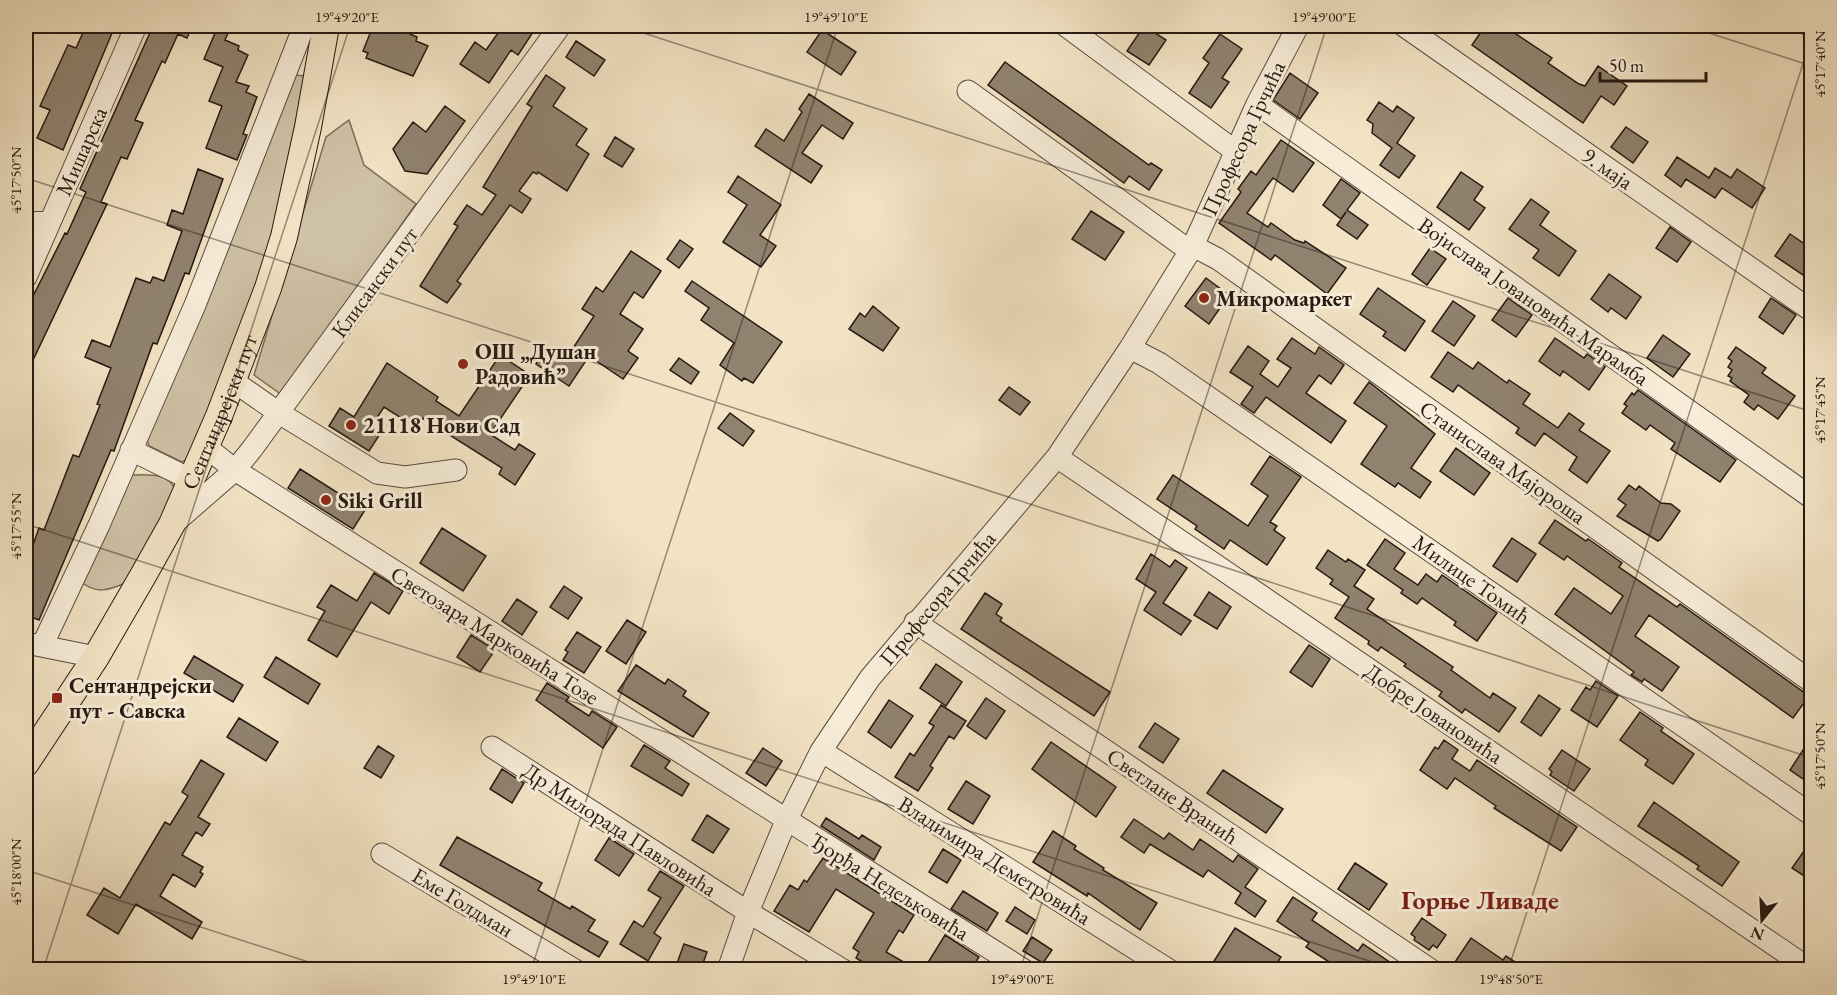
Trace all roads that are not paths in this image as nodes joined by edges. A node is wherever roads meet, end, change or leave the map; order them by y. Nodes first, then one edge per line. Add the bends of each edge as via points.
1 (136, 26) edge
2 (304, 26) edge
3 (326, 26) edge
4 (560, 26) edge
5 (1066, 26) edge
6 (1404, 26) edge
7 (1292, 28) edge
8 (320, 68) junction
9 (288, 71) junction
10 (968, 91) dead end
11 (1257, 104) junction
12 (1235, 151) junction
13 (50, 222) junction
14 (26, 223) edge
15 (1191, 248) junction
16 (26, 278) edge
17 (1812, 311) edge
18 (1130, 348) junction
19 (233, 381) junction
20 (279, 413) junction
21 (206, 447) junction
22 (131, 450) junction
23 (1057, 457) junction
24 (235, 470) junction
25 (456, 470) dead end
26 (192, 480) junction
27 (1812, 498) edge
28 (172, 524) junction
29 (915, 622) junction
30 (34, 645) edge
31 (96, 657) junction
32 (1812, 682) edge
33 (492, 747) dead end
34 (821, 751) junction
35 (26, 763) edge
36 (1812, 815) edge
37 (786, 821) junction
38 (382, 854) dead end
39 (748, 912) junction
40 (575, 969) edge
41 (728, 969) edge
42 (843, 969) edge
43 (1024, 969) edge
44 (1168, 969) edge
45 (1431, 969) edge
46 (1811, 969) edge

1 - 13 street, Мишарска
2 - 9 street
3 - 8 main road, Сентандрејски пут
4 - 20 street, Клисански пут
5 - 12 street
6 - 17 street, 9. маја
7 - 11 street, Професора Грчића
8 - 9 street
8 - 19 main road, Сентандрејски пут via 284,237
9 - 22 street via 195,305
10 - 15 street
11 - 12 street, Професора Грчића
11 - 27 street, Војислава Јовановића Марамба
12 - 15 street, Професора Грчића
13 - 14 street
13 - 16 street, Мишарска
15 - 18 street, Професора Грчића
15 - 32 street, Станислава Мајороша via 1218,260
18 - 23 street, Професора Грчића
18 - 36 street, Милице Томић via 1159,363
19 - 20 street
19 - 21 main road, Сентандрејски пут
20 - 24 street, Клисански пут
20 - 25 street via 377,473 405,477
21 - 24 street, Светозара Марковића Тозе
21 - 26 main road, Сентандрејски пут
22 - 26 street
22 - 30 street
23 - 29 street, Професора Грчића
23 - 46 street, Добре Јовановића
24 - 28 street, Клисански пут
24 - 37 street, Светозара Марковића Тозе
26 - 28 main road, Сентандрејски пут
28 - 31 main road, Сентандрејски пут
29 - 34 street, Професора Грчића via 870,678
29 - 45 street, Светлане Вранић
30 - 31 street
31 - 35 main road, Сентандрејски пут
33 - 39 street, Др Милорада Павловића
34 - 37 street, Професора Грчића
34 - 44 street, Владимира Деметровића
37 - 39 street, Професора Грчића
37 - 43 street, Ђорђа Недељковића
38 - 40 street, Еме Голдман
39 - 41 street, Професора Грчића
39 - 42 street, Др Милорада Павловића

